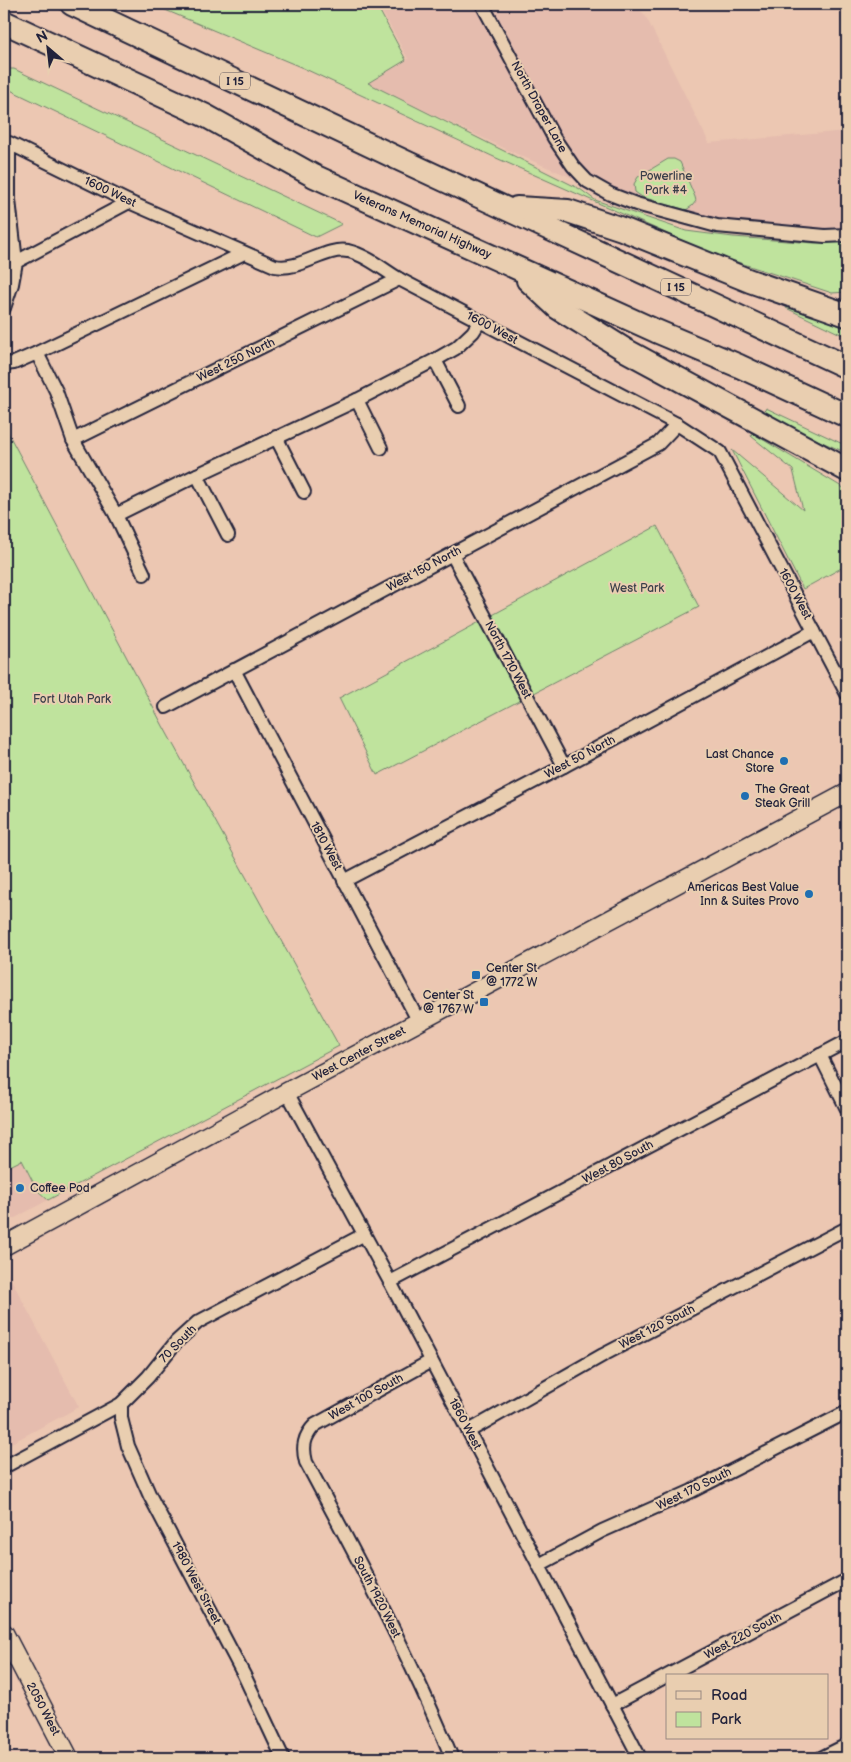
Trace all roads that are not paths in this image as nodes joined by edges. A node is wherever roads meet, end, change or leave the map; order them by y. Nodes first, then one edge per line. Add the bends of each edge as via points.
1 (72, 4) edge
2 (482, 4) edge
3 (4, 22) edge
4 (129, 202) junction
5 (505, 208) junction
6 (847, 235) edge
7 (244, 253) junction
8 (16, 262) junction
9 (512, 266) junction
10 (400, 280) junction
11 (4, 308) edge
12 (847, 316) edge
13 (480, 321) junction
14 (38, 353) junction
15 (435, 360) junction
16 (4, 364) edge
17 (847, 367) edge
18 (357, 400) junction
19 (459, 406) dead end
20 (847, 416) edge
21 (677, 424) junction
22 (276, 437) junction
23 (73, 440) junction
24 (381, 448) dead end
25 (847, 470) edge
26 (197, 475) junction
27 (304, 492) dead end
28 (116, 515) junction
29 (228, 535) dead end
30 (452, 554) junction
31 (144, 574) dead end
32 (814, 631) junction
33 (234, 670) junction
34 (847, 694) edge
35 (166, 707) dead end
36 (564, 766) junction
37 (847, 793) edge
38 (344, 881) junction
39 (419, 1022) junction
40 (847, 1041) edge
41 (820, 1055) junction
42 (287, 1092) junction
43 (847, 1109) edge
44 (847, 1228) edge
45 (363, 1235) junction
46 (4, 1246) edge
47 (390, 1282) junction
48 (431, 1361) junction
49 (121, 1404) junction
50 (847, 1412) edge
51 (469, 1431) junction
52 (305, 1438) joint
53 (4, 1467) edge
54 (540, 1565) junction
55 (847, 1580) edge
56 (4, 1633) edge
57 (670, 1674) edge
58 (666, 1676) edge
59 (612, 1705) junction
60 (847, 1745) edge
61 (69, 1758) edge
62 (283, 1758) edge
63 (452, 1758) edge
64 (640, 1758) edge
65 (821, 1758) edge

1 - 5 highway, I 15
2 - 6 street, North Draper Lane via 554,138 588,181 636,204 717,226 825,236
3 - 9 highway, Veterans Memorial Highway via 206,116 314,176
4 - 7 street, 1600 West
4 - 8 street
4 - 8 street, 1600 West via 9,144 9,200
5 - 12 highway via 568,211
5 - 17 highway, I 15
7 - 10 street, 1600 West via 284,267 346,251
7 - 14 street
8 - 11 street
9 - 20 highway, Veterans Memorial Highway
9 - 25 highway via 558,308 627,351
10 - 13 street, 1600 West
10 - 23 street, West 250 North
13 - 15 street via 456,348
13 - 21 street, 1600 West
14 - 16 street
14 - 23 street
15 - 18 street
15 - 19 street
18 - 22 street
18 - 24 street
21 - 30 street, West 150 North via 658,444
21 - 32 street, 1600 West via 720,452
22 - 26 street
22 - 27 street
23 - 28 street
26 - 28 street
26 - 29 street
28 - 31 street
30 - 33 street, West 150 North
30 - 36 street, North 1710 West
32 - 34 street, 1600 West
32 - 36 street, West 50 North
33 - 35 street, West 150 North
33 - 38 street, 1810 West
36 - 38 street, West 50 North
37 - 39 main road, West Center Street
38 - 39 street, 1810 West
39 - 42 main road, West Center Street
40 - 41 street, West 80 South
41 - 43 street
41 - 47 street, West 80 South
42 - 45 street, 1860 West
42 - 46 main road, West Center Street
44 - 51 street, West 120 South via 603,1355
45 - 47 street, 1860 West
45 - 49 street, 70 South via 198,1322
47 - 48 street, 1860 West
48 - 51 street, 1860 West
48 - 52 street, West 100 South via 315,1425
49 - 53 street, 70 South
49 - 62 street, 1980 West Street via 128,1446 150,1496 244,1675
50 - 54 street, West 170 South via 692,1491 602,1531
51 - 54 street, 1860 West
52 - 63 street, South 1920 West via 306,1462 392,1625
54 - 59 street, 1860 West
55 - 57 street, West 220 South
56 - 61 main road, 2050 West
58 - 59 street, West 220 South
59 - 64 street, 1860 West
60 - 65 street

